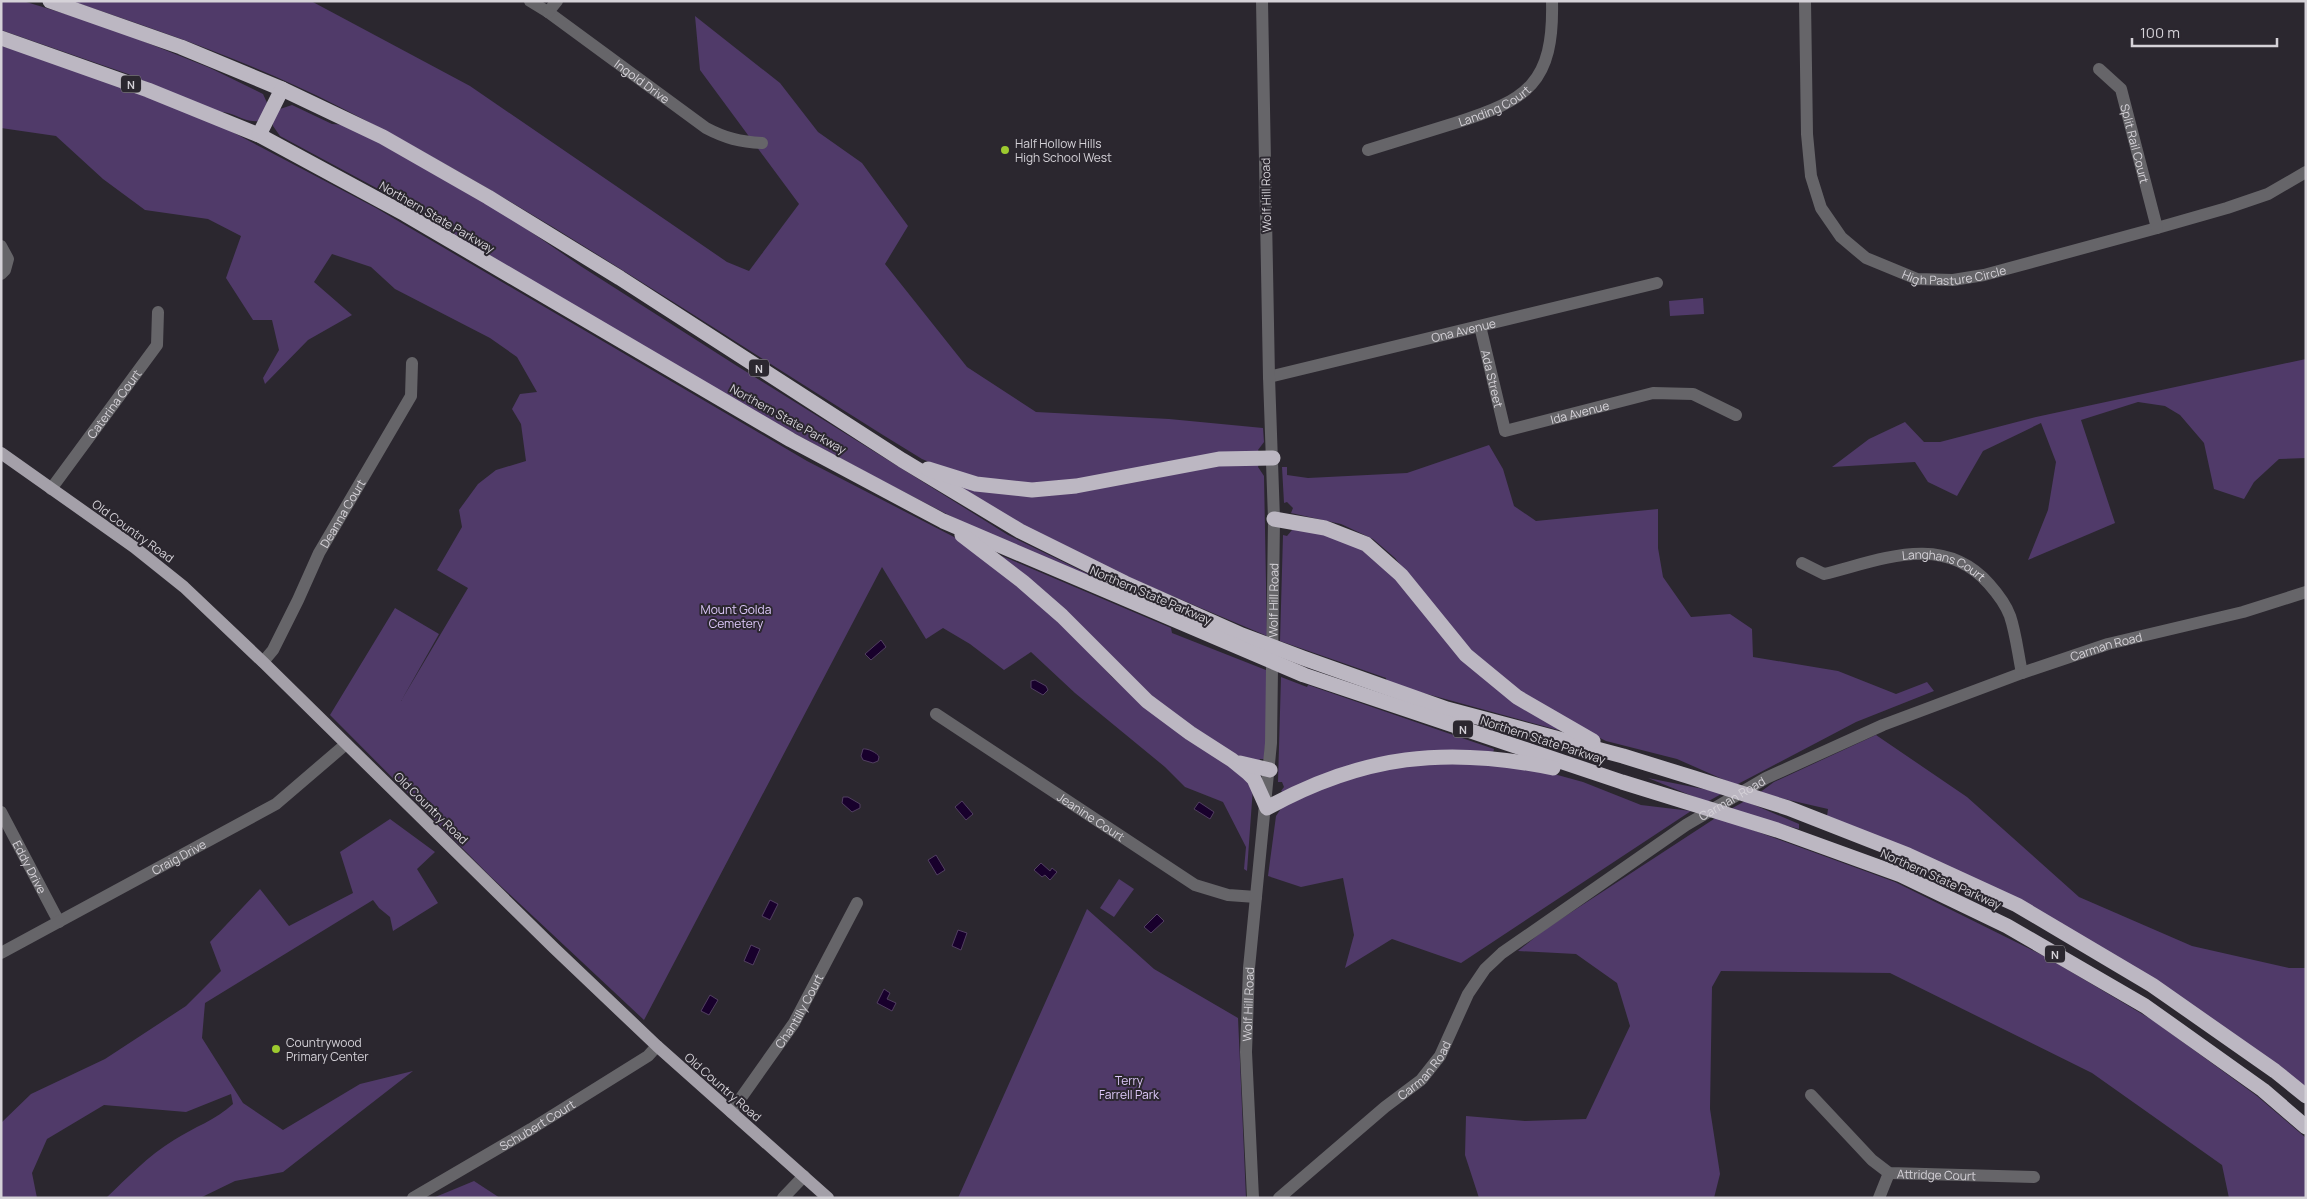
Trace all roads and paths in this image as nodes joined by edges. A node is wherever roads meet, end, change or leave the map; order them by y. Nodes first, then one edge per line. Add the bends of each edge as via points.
1 (50, 1) edge
2 (530, 1) edge
3 (557, 1) edge
4 (1262, 1) edge
5 (1552, 1) edge
6 (1805, 1) edge
7 (548, 12) junction
8 (1, 38) edge
9 (2099, 69) dead end
10 (282, 89) junction
11 (259, 135) junction
12 (762, 143) dead end
13 (1368, 150) dead end
14 (2306, 172) edge
15 (2157, 228) junction
16 (1, 246) edge
17 (1, 274) edge
18 (1657, 283) dead end
19 (158, 312) dead end
20 (1480, 326) junction
21 (412, 363) dead end
22 (1269, 377) junction
23 (1736, 415) dead end
24 (1505, 431) joint
25 (1, 453) edge
26 (1273, 458) junction
27 (902, 460) junction
28 (51, 489) junction
29 (1274, 519) junction
30 (943, 521) junction
31 (1802, 563) dead end
32 (2306, 592) edge
33 (263, 662) junction
34 (2022, 673) junction
35 (936, 714) dead end
36 (346, 744) junction
37 (1623, 756) junction
38 (1232, 760) junction
39 (1270, 770) junction
40 (1622, 782) junction
41 (1267, 808) junction
42 (1, 812) edge
43 (1256, 897) junction
44 (857, 903) dead end
45 (59, 922) junction
46 (1, 952) edge
47 (657, 1046) junction
48 (1811, 1095) dead end
49 (2306, 1096) edge
50 (731, 1112) junction
51 (2306, 1127) edge
52 (1890, 1173) junction
53 (804, 1176) junction
54 (2034, 1177) dead end
55 (413, 1198) edge
56 (782, 1198) edge
57 (828, 1198) edge
58 (1253, 1198) edge
59 (1279, 1198) edge
60 (1879, 1198) edge

1 - 10 highway, Northern State Parkway / N via 182,47
2 - 7 street, Ingold Drive
3 - 7 street
4 - 22 street, Wolf Hill Road
5 - 13 street, Landing Court via 1550,45 1544,66 1518,99 1477,116
6 - 15 street, High Pasture Circle via 1810,176 1820,208 1841,237 1866,258 1917,279 1953,280 1984,275
7 - 12 street, Ingold Drive via 706,128 725,138
8 - 11 highway, Northern State Parkway / N via 148,90
9 - 15 street, Split Rail Court via 2121,89
10 - 11 highway
10 - 27 highway, Northern State Parkway / N via 383,137 488,196
11 - 30 highway, Northern State Parkway / N via 405,214 791,440
14 - 15 street, High Pasture Circle via 2268,194
16 - 17 street via 8,259
18 - 20 street, Ona Avenue
19 - 28 street, Caterina Court via 157,345
20 - 22 street, Ona Avenue
20 - 24 street, Ada Street
21 - 33 street, Deanna Court via 411,396 319,553 273,650
22 - 26 street, Wolf Hill Road
23 - 24 street, Ida Avenue via 1694,394 1653,393
25 - 28 main road, Old Country Road
26 - 27 highway via 1219,459 1076,486 1032,490 976,484
26 - 29 street, Wolf Hill Road
27 - 37 highway, Northern State Parkway / N via 1020,531 1125,583 1242,635 1446,708
28 - 33 main road, Old Country Road via 161,568
29 - 37 highway via 1325,528 1366,544 1401,575 1466,654 1517,697
29 - 39 street, Wolf Hill Road
30 - 38 highway via 1062,616 1147,701
30 - 40 highway, Northern State Parkway / N via 1304,676
31 - 34 street, Langhans Court via 1824,574 1910,553 1954,558 1978,571 1997,592 2010,615
32 - 34 street, Carman Road via 2244,612 2108,644
33 - 36 main road, Old Country Road
34 - 59 street, Carman Road via 1883,725 1766,778 1686,826 1502,953 1468,994 1440,1056 1421,1080
35 - 43 street, Jeanine Court via 1194,885
36 - 45 street, Craig Drive via 276,804
36 - 47 main road, Old Country Road
37 - 49 highway, Northern State Parkway / N via 1788,808 1908,855 2017,905 2152,985 2275,1070
38 - 39 highway
38 - 41 highway via 1254,779
39 - 41 street, Wolf Hill Road
40 - 41 highway via 1484,756 1425,757 1375,764 1343,774
40 - 51 highway, Northern State Parkway / N via 1777,830 1901,875 2007,926 2145,1006 2264,1090
41 - 43 street, Wolf Hill Road
42 - 45 street, Eddy Drive
43 - 58 street, Wolf Hill Road via 1246,1052
44 - 50 street, Chantilly Court via 794,1023
45 - 46 street, Craig Drive
47 - 50 main road, Old Country Road
47 - 55 street, Schubert Court via 631,1067
48 - 52 street, Attridge Court via 1872,1160
50 - 53 main road, Old Country Road
52 - 54 street, Attridge Court
52 - 60 street
53 - 56 street
53 - 57 main road, Old Country Road

